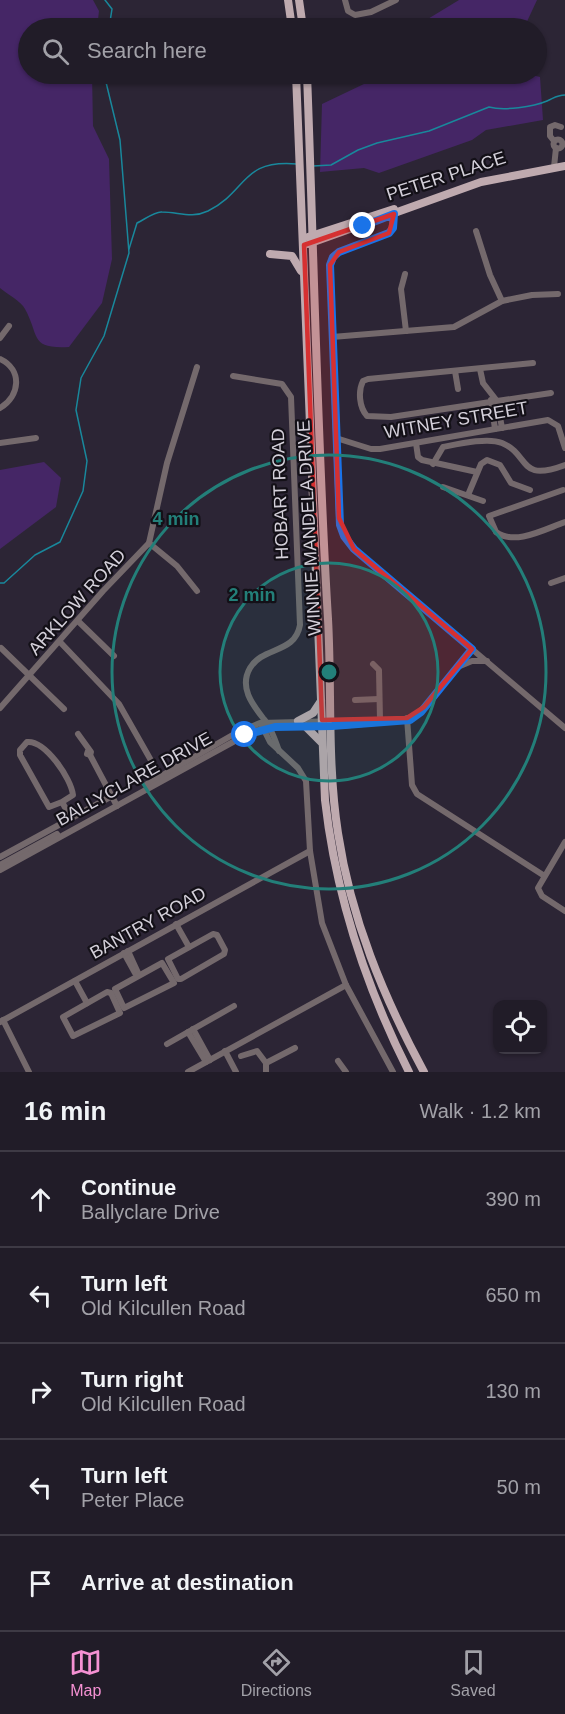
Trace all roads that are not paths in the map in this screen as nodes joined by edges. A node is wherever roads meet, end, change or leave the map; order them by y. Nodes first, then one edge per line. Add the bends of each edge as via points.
1 (288, 0) edge
2 (299, 0) edge
3 (345, 0) edge
4 (396, 0) edge
5 (291, 18) edge
6 (302, 18) edge
7 (296, 84) edge
8 (307, 84) edge
9 (561, 127) dead end
10 (560, 144) edge
11 (565, 164) edge
12 (554, 166) junction
13 (310, 192) junction
14 (393, 212) junction
15 (476, 231) dead end
16 (328, 232) junction
17 (308, 241) junction
18 (270, 254) dead end
19 (405, 274) dead end
20 (305, 281) junction
21 (558, 294) dead end
22 (502, 301) junction
23 (5, 328) edge
24 (406, 331) junction
25 (332, 337) junction
26 (0, 338) edge
27 (0, 359) edge
28 (533, 363) dead end
29 (196, 367) dead end
30 (480, 369) junction
31 (455, 371) junction
32 (233, 376) dead end
33 (458, 389) dead end
34 (551, 393) dead end
35 (493, 400) junction
36 (0, 408) edge
37 (499, 429) junction
38 (36, 438) dead end
39 (336, 438) junction
40 (0, 443) edge
41 (416, 443) junction
42 (565, 448) edge
43 (433, 464) junction
44 (565, 465) edge
45 (477, 472) junction
46 (443, 487) dead end
47 (530, 490) dead end
48 (563, 490) dead end
49 (468, 495) junction
50 (483, 501) dead end
51 (565, 522) edge
52 (149, 543) junction
53 (565, 578) edge
54 (551, 583) dead end
55 (197, 591) dead end
56 (78, 621) junction
57 (60, 642) junction
58 (1, 648) edge
59 (472, 649) junction
60 (114, 656) dead end
61 (488, 662) junction
62 (373, 664) dead end
63 (458, 667) junction
64 (31, 675) junction
65 (379, 699) junction
66 (321, 700) junction
67 (355, 700) dead end
68 (0, 708) edge
69 (64, 709) dead end
70 (380, 720) junction
71 (407, 720) junction
72 (298, 721) junction
73 (322, 723) junction
74 (332, 723) junction
75 (264, 726) junction
76 (306, 727) junction
77 (565, 728) edge
78 (78, 734) dead end
79 (322, 743) junction
80 (160, 778) junction
81 (115, 801) junction
82 (63, 802) junction
83 (71, 818) junction
84 (565, 842) edge
85 (310, 851) junction
86 (0, 856) edge
87 (0, 865) edge
88 (0, 870) edge
89 (543, 875) junction
90 (565, 911) edge
91 (178, 923) junction
92 (190, 946) junction
93 (126, 952) junction
94 (138, 976) junction
95 (73, 982) junction
96 (346, 986) junction
97 (85, 1004) junction
98 (234, 1006) dead end
99 (1, 1022) edge
100 (190, 1030) junction
101 (167, 1044) dead end
102 (294, 1048) dead end
103 (225, 1052) junction
104 (241, 1056) dead end
105 (208, 1061) junction
106 (338, 1061) dead end
107 (266, 1063) junction
108 (29, 1072) edge
109 (188, 1072) edge
110 (236, 1072) edge
111 (266, 1072) edge
112 (346, 1072) edge
113 (393, 1072) edge
114 (409, 1072) edge
115 (424, 1072) edge

1 - 5 main road
2 - 6 main road
3 - 4 street via 348,11 355,15
7 - 17 main road, WINNIE MANDELA DRIVE
8 - 13 main road, WINNIE MANDELA DRIVE
9 - 10 street via 550,127 550,136
10 - 12 street
11 - 12 main road, PETER PLACE
12 - 14 main road, PETER PLACE via 481,178
13 - 16 main road via 317,226
13 - 17 main road, WINNIE MANDELA DRIVE
14 - 16 main road, PETER PLACE
14 - 17 main road, PETER PLACE
14 - 25 street via 389,233 339,252 331,260
15 - 22 street via 489,275
16 - 17 main road, PETER PLACE
17 - 20 main road, WINNIE MANDELA DRIVE
17 - 74 main road, WINNIE MANDELA DRIVE
18 - 20 main road via 285,253 296,258
19 - 24 street via 401,289
20 - 66 main road, WINNIE MANDELA DRIVE
21 - 22 street
22 - 24 street via 454,327
23 - 26 street
24 - 25 street
25 - 39 street
27 - 36 street via 12,369 17,383 13,398
28 - 30 street
29 - 52 street, ARKLOW ROAD via 167,463
30 - 31 street
30 - 35 street
31 - 33 street
31 - 35 street via 363,381 360,390 364,414 410,415
32 - 75 street, HOBART ROAD via 274,381 287,388 291,397 300,625 291,643 262,657 249,669 246,690
34 - 35 street
35 - 37 street
37 - 41 street, WITNEY STREET
37 - 42 street, WITNEY STREET via 551,421 560,429
38 - 40 street
39 - 41 street, WITNEY STREET via 375,449
39 - 59 street via 339,518 344,536 354,549
41 - 43 street via 420,459
43 - 44 street via 441,447 488,440 504,443 523,465 538,471
43 - 45 street
45 - 47 street via 483,462 493,461 503,468 509,481
45 - 49 street
46 - 49 street
48 - 51 street via 489,516 496,532 507,537 521,537
49 - 50 street
52 - 55 street
52 - 56 street, ARKLOW ROAD
53 - 54 street
56 - 57 street, ARKLOW ROAD
56 - 60 street
57 - 64 street, ARKLOW ROAD
57 - 80 street via 119,704
58 - 64 street
59 - 61 street
59 - 63 street, BALLYCLARE DRIVE
61 - 63 street via 472,661
61 - 77 street
62 - 65 street via 378,670
63 - 71 street, BALLYCLARE DRIVE via 424,707
64 - 68 street, ARKLOW ROAD
64 - 69 street
65 - 67 street
65 - 70 street
66 - 72 main road via 313,713
66 - 73 main road, WINNIE MANDELA DRIVE
70 - 71 street, BALLYCLARE DRIVE
70 - 74 street, BALLYCLARE DRIVE
71 - 74 street, BALLYCLARE DRIVE
71 - 89 street via 414,791
72 - 73 street, BALLYCLARE DRIVE
72 - 75 street, BALLYCLARE DRIVE
73 - 74 street, BALLYCLARE DRIVE
73 - 76 street, BALLYCLARE DRIVE
73 - 79 main road, WINNIE MANDELA DRIVE
74 - 115 main road, WINNIE MANDELA DRIVE via 337,826 351,898 378,979
75 - 76 street, BALLYCLARE DRIVE
75 - 80 street, BALLYCLARE DRIVE via 236,733
75 - 85 street, HOBART ROAD via 270,742 306,781
76 - 79 main road
78 - 81 street
79 - 114 main road, WINNIE MANDELA DRIVE via 328,829 348,924 376,1004
80 - 81 street, BALLYCLARE DRIVE
81 - 83 street
81 - 87 street, BALLYCLARE DRIVE
81 - 88 street, BALLYCLARE DRIVE
82 - 82 street via 53,807 47,805 20,755 27,742 45,750 65,774 73,795
82 - 83 street
83 - 86 street
84 - 89 street
85 - 91 street, BANTRY ROAD
85 - 96 street, HOBART ROAD via 322,923
89 - 90 street via 538,886 540,894
91 - 92 street
91 - 93 street, BANTRY ROAD
92 - 92 street via 215,934 225,951 179,980 168,959
93 - 94 street
93 - 95 street, BANTRY ROAD
94 - 94 street via 162,963 174,982 125,1009 114,989
95 - 97 street
95 - 99 street, BANTRY ROAD
96 - 103 street
96 - 113 street, HOBART ROAD
97 - 97 street via 110,992 120,1012 73,1036 63,1017
98 - 100 street
99 - 108 street
100 - 101 street
100 - 105 street
102 - 107 street
103 - 105 street
103 - 110 street
104 - 107 street via 257,1051
105 - 109 street
106 - 112 street
107 - 111 street

